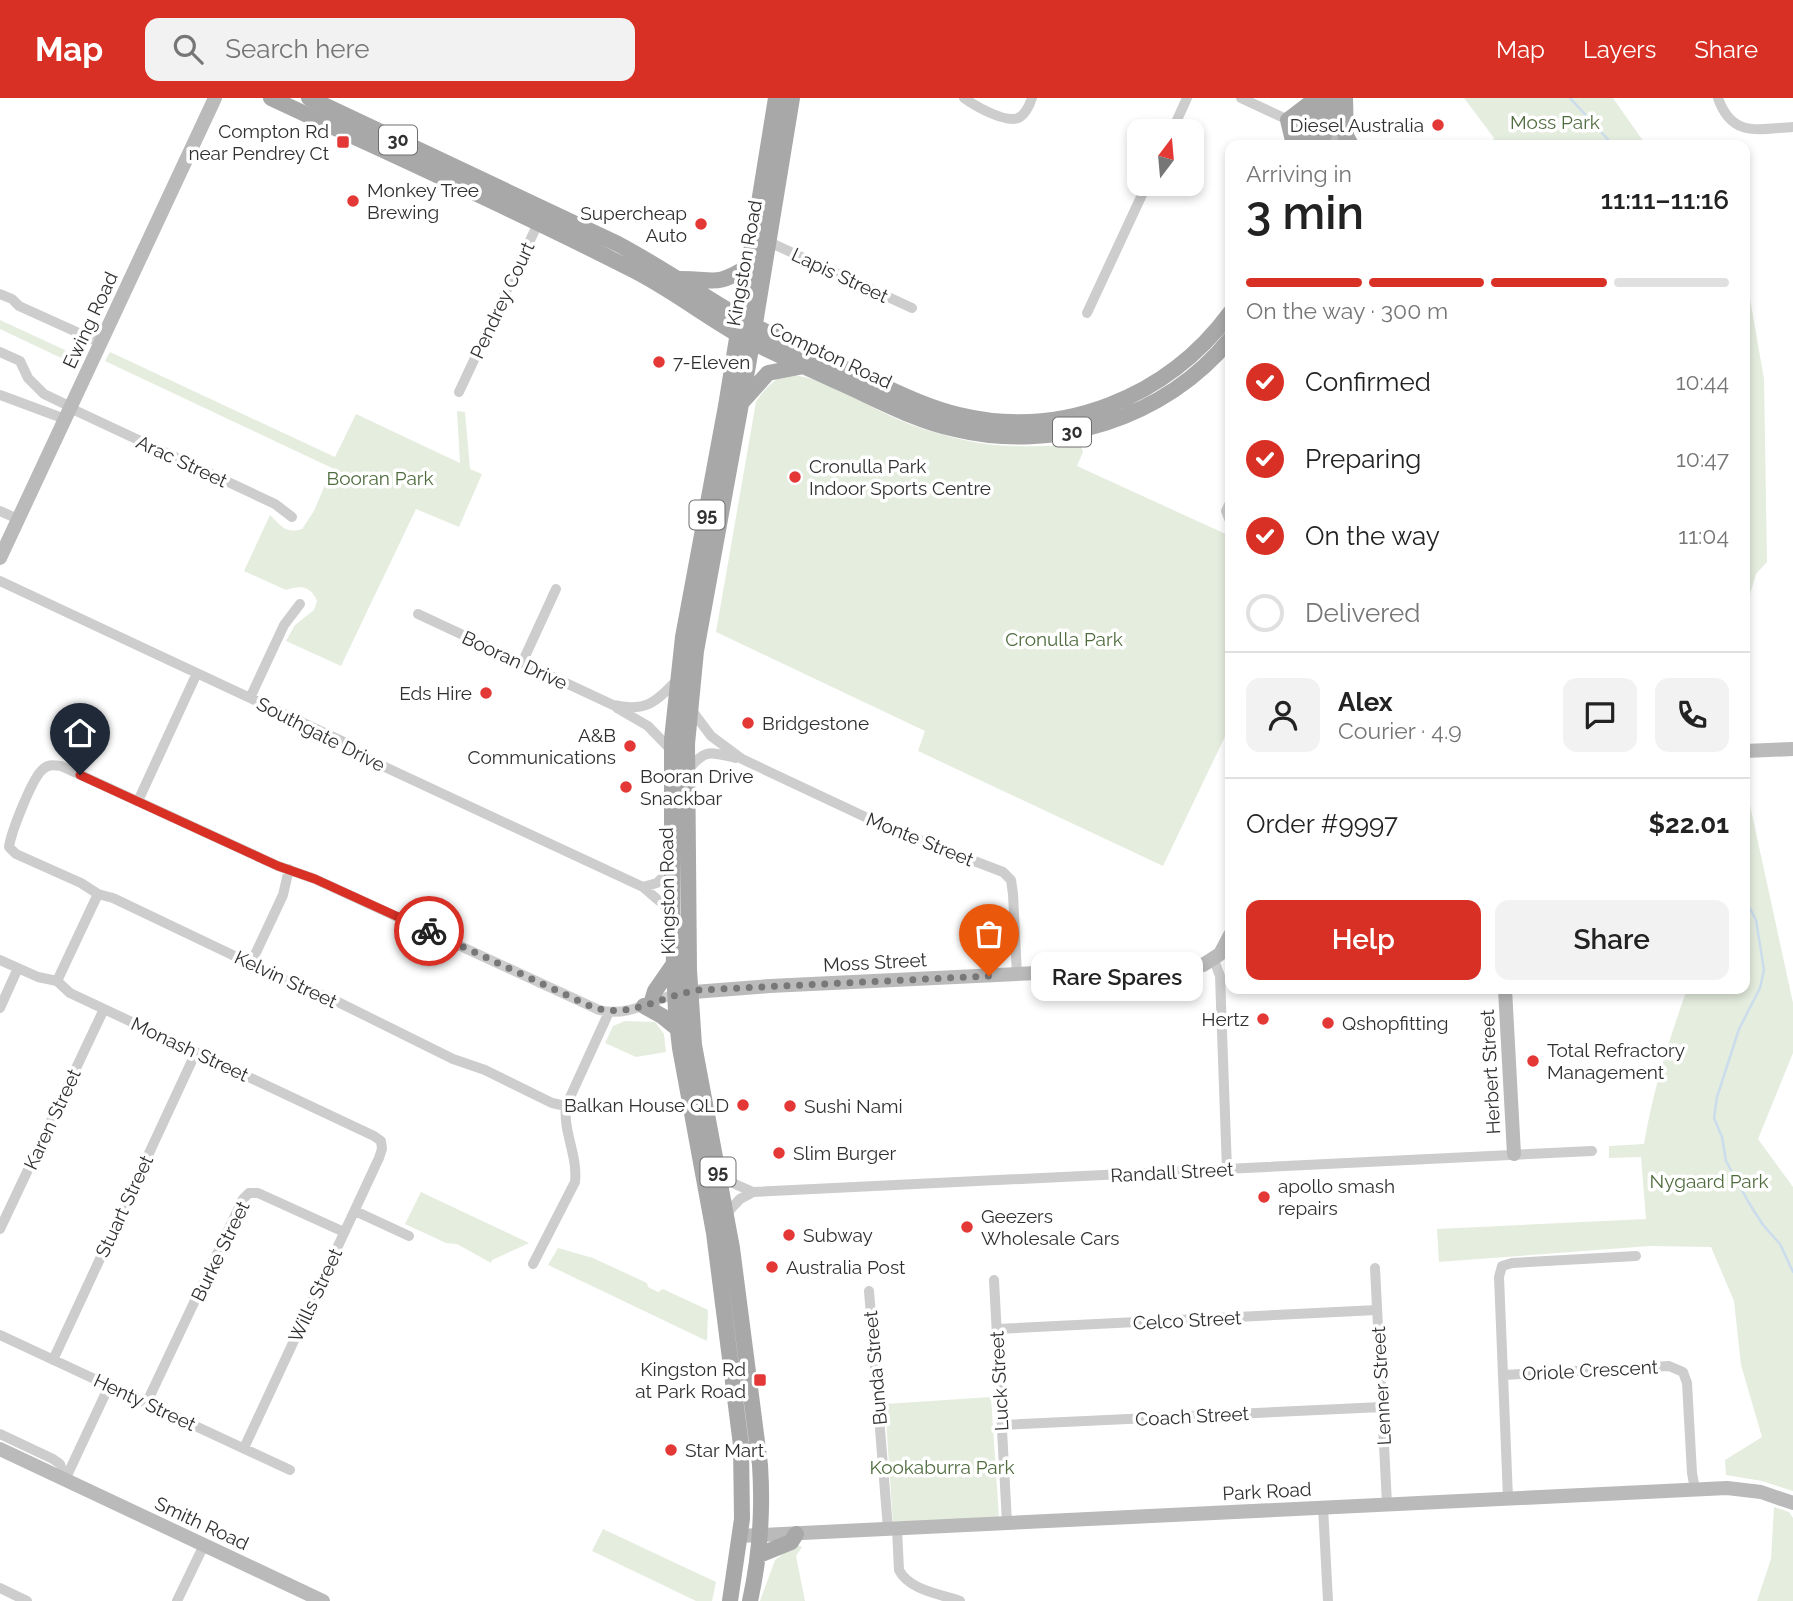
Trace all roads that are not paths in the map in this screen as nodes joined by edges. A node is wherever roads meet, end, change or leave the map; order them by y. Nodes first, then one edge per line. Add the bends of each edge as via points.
1 (215, 98) edge
2 (271, 98) edge
3 (309, 98) edge
4 (776, 98) edge
5 (792, 98) edge
6 (964, 98) edge
7 (1032, 98) edge
8 (1188, 98) edge
9 (1241, 98) edge
10 (1317, 98) edge
11 (1322, 98) edge
12 (1339, 98) edge
13 (1345, 98) edge
14 (1718, 98) edge
15 (1178, 119) edge
16 (1288, 120) junction
17 (1793, 127) edge
18 (1315, 139) edge
19 (1293, 140) edge
20 (1348, 140) edge
21 (1141, 196) edge
22 (541, 216) junction
23 (769, 242) junction
24 (748, 267) junction
25 (679, 279) junction
26 (760, 293) junction
27 (0, 294) edge
28 (912, 308) dead end
29 (1087, 313) dead end
30 (1225, 319) edge
31 (746, 330) junction
32 (777, 337) junction
33 (101, 343) junction
34 (1225, 344) edge
35 (0, 352) edge
36 (804, 366) junction
37 (459, 392) dead end
38 (0, 396) edge
39 (742, 401) junction
40 (69, 411) junction
41 (0, 511) edge
42 (292, 517) dead end
43 (18, 519) junction
44 (0, 558) edge
45 (0, 581) edge
46 (556, 589) dead end
47 (300, 604) dead end
48 (418, 614) dead end
49 (522, 663) junction
50 (197, 673) junction
51 (677, 680) junction
52 (250, 698) junction
53 (613, 705) junction
54 (690, 708) junction
55 (1793, 749) edge
56 (672, 751) junction
57 (1750, 751) edge
58 (742, 759) junction
59 (687, 771) junction
60 (138, 802) junction
61 (672, 867) junction
62 (289, 869) junction
63 (643, 887) junction
64 (97, 894) junction
65 (672, 912) junction
66 (1225, 944) edge
67 (0, 960) edge
68 (1214, 960) junction
69 (251, 963) junction
70 (673, 965) junction
71 (18, 968) junction
72 (1017, 975) junction
73 (57, 981) junction
74 (682, 993) junction
75 (1506, 994) edge
76 (647, 1005) junction
77 (0, 1008) edge
78 (104, 1009) junction
79 (610, 1012) junction
80 (678, 1029) junction
81 (196, 1052) junction
82 (566, 1106) junction
83 (381, 1141) joint
84 (1592, 1151) dead end
85 (1514, 1154) junction
86 (1227, 1170) junction
87 (719, 1177) junction
88 (753, 1192) junction
89 (355, 1211) junction
90 (726, 1214) junction
91 (0, 1229) edge
92 (344, 1232) junction
93 (410, 1236) dead end
94 (1636, 1256) dead end
95 (533, 1264) dead end
96 (1375, 1268) dead end
97 (993, 1280) dead end
98 (869, 1291) dead end
99 (1377, 1310) junction
100 (997, 1329) junction
101 (0, 1335) edge
102 (53, 1360) junction
103 (1504, 1375) junction
104 (108, 1386) junction
105 (147, 1402) junction
106 (1382, 1407) junction
107 (1002, 1425) junction
108 (0, 1434) edge
109 (244, 1448) junction
110 (0, 1449) edge
111 (290, 1470) dead end
112 (65, 1480) junction
113 (1695, 1489) junction
114 (1508, 1497) junction
115 (1793, 1503) edge
116 (1387, 1504) junction
117 (1323, 1507) junction
118 (1007, 1523) junction
119 (893, 1529) junction
120 (796, 1534) junction
121 (760, 1535) junction
122 (740, 1536) junction
123 (204, 1545) junction
124 (759, 1555) junction
125 (0, 1588) edge
126 (27, 1601) edge
127 (177, 1601) edge
128 (323, 1601) edge
129 (730, 1601) edge
130 (750, 1601) edge
131 (960, 1601) edge
132 (1328, 1601) edge

1 - 33 street, Ewing Road
2 - 22 main road, Compton Road / 30
3 - 22 main road, Compton Road / 30
4 - 24 main road, Kingston Road / 95
5 - 23 main road, Kingston Road / 95
6 - 7 street via 1018,122
8 - 15 street
9 - 16 street
10 - 16 main road
11 - 18 main road
12 - 18 main road
13 - 20 main road
14 - 17 street via 1722,110 1739,127
16 - 18 street
16 - 19 main road
21 - 29 street
22 - 25 main road, Compton Road / 30 via 618,244
22 - 31 main road, Compton Road / 30
22 - 37 street, Pendrey Court
23 - 26 main road, Kingston Road / 95
23 - 28 street, Lapis Street
24 - 25 main road via 718,282
24 - 31 main road, Kingston Road / 95
25 - 31 main road, Compton Road / 30
26 - 31 main road, Kingston Road / 95
26 - 32 main road
27 - 33 street
30 - 32 main road, Compton Road / 30 via 1194,355 1140,393 1094,411 1040,421 988,420 948,412
31 - 32 main road, Compton Road / 30
31 - 36 main road, Compton Road / 30
31 - 39 main road, Kingston Road / 95
31 - 51 main road, Kingston Road / 95
33 - 40 street, Ewing Road
34 - 36 main road, Compton Road / 30 via 1179,386 1148,405 1094,427 1037,437 988,435 941,426
35 - 40 street via 20,361 28,378
36 - 39 main road via 768,373
38 - 40 street
39 - 54 main road, Kingston Road / 95 via 696,651
40 - 42 street, Arac Street via 275,503
40 - 43 street, Ewing Road
41 - 43 street
43 - 44 street, Ewing Road
45 - 50 street, Southgate Drive
46 - 49 street
47 - 52 street via 284,625
48 - 49 street, Booran Drive
49 - 53 street, Booran Drive
50 - 52 street, Southgate Drive
50 - 60 street
51 - 53 street, Booran Drive via 649,705
51 - 56 main road, Kingston Road / 95
52 - 63 street, Southgate Drive via 344,742 372,761
53 - 56 street, Booran Drive via 648,726
54 - 58 street, Monte Street via 711,736
54 - 59 main road, Kingston Road / 95
55 - 57 street
56 - 61 main road, Kingston Road / 95
58 - 59 street, Monte Street via 705,753
58 - 72 street, Monte Street via 884,826 1003,873 1011,880 1013,894
59 - 74 main road, Kingston Road / 95
60 - 62 street
60 - 64 street, Kelvin Street via 61,766 41,770 30,788 9,847
61 - 63 street via 660,881
61 - 65 main road, Kingston Road / 95
62 - 69 street via 283,895
62 - 79 street
63 - 65 street, Southgate Drive
64 - 69 street, Kelvin Street
64 - 73 street
65 - 70 main road, Kingston Road / 95
66 - 68 street
67 - 71 street, Monash Street
68 - 72 street, Moss Street via 1203,965
68 - 86 street via 1220,976
69 - 82 street, Kelvin Street via 453,1059
70 - 74 main road, Kingston Road / 95
70 - 76 main road
71 - 73 street, Monash Street
71 - 77 street
72 - 74 street, Moss Street
73 - 78 street, Monash Street via 70,993
74 - 76 street
74 - 80 main road, Kingston Road / 95
74 - 87 main road, Kingston Road / 95
75 - 85 street, Herbert Street
76 - 79 street
76 - 80 main road
78 - 81 street, Monash Street
78 - 91 street, Karen Street
79 - 82 street
80 - 122 main road, Kingston Road / 95 via 713,1224 739,1426
81 - 83 street, Monash Street
81 - 102 street, Stuart Street
82 - 95 street via 575,1182
83 - 89 street, Wills Street via 382,1149
84 - 85 street, Randall Street
85 - 86 street, Randall Street
86 - 88 street, Randall Street
87 - 88 street, Randall Street
87 - 90 main road, Kingston Road / 95
88 - 90 street
89 - 92 street, Wills Street
89 - 93 street
90 - 121 main road, Kingston Road / 95 via 758,1435
92 - 105 street, Burke Street via 249,1193
92 - 109 street, Wills Street
94 - 103 street via 1502,1266
96 - 99 street, Lenner Street
97 - 100 street, Luck Street
98 - 119 street, Bunda Street
99 - 100 street, Celco Street
99 - 106 street, Lenner Street
100 - 107 street, Luck Street
101 - 102 street, Henty Street
102 - 104 street, Henty Street
103 - 113 street, Oriole Crescent via 1670,1366 1683,1372
103 - 114 street
104 - 105 street, Henty Street
104 - 112 street
105 - 109 street, Henty Street
106 - 107 street, Coach Street
106 - 116 street, Lenner Street
107 - 118 street, Luck Street
108 - 112 street, Smith Road via 53,1459 60,1464
109 - 111 street, Henty Street
110 - 112 street, Smith Road
112 - 123 street, Smith Road
113 - 114 street, Park Road
113 - 115 street, Park Road via 1761,1492
114 - 116 street, Park Road
116 - 117 street, Park Road
117 - 118 street, Park Road
117 - 132 street
118 - 119 street, Park Road
119 - 120 street, Park Road
119 - 131 street, Bunda Street via 902,1575 911,1584
120 - 121 street, Park Road
120 - 124 main road via 791,1542
121 - 122 street, Park Road
121 - 124 main road, Kingston Road / 95
122 - 129 main road, Kingston Road / 95
123 - 127 street
123 - 128 street, Smith Road
124 - 130 main road, Kingston Road / 95
125 - 126 street

